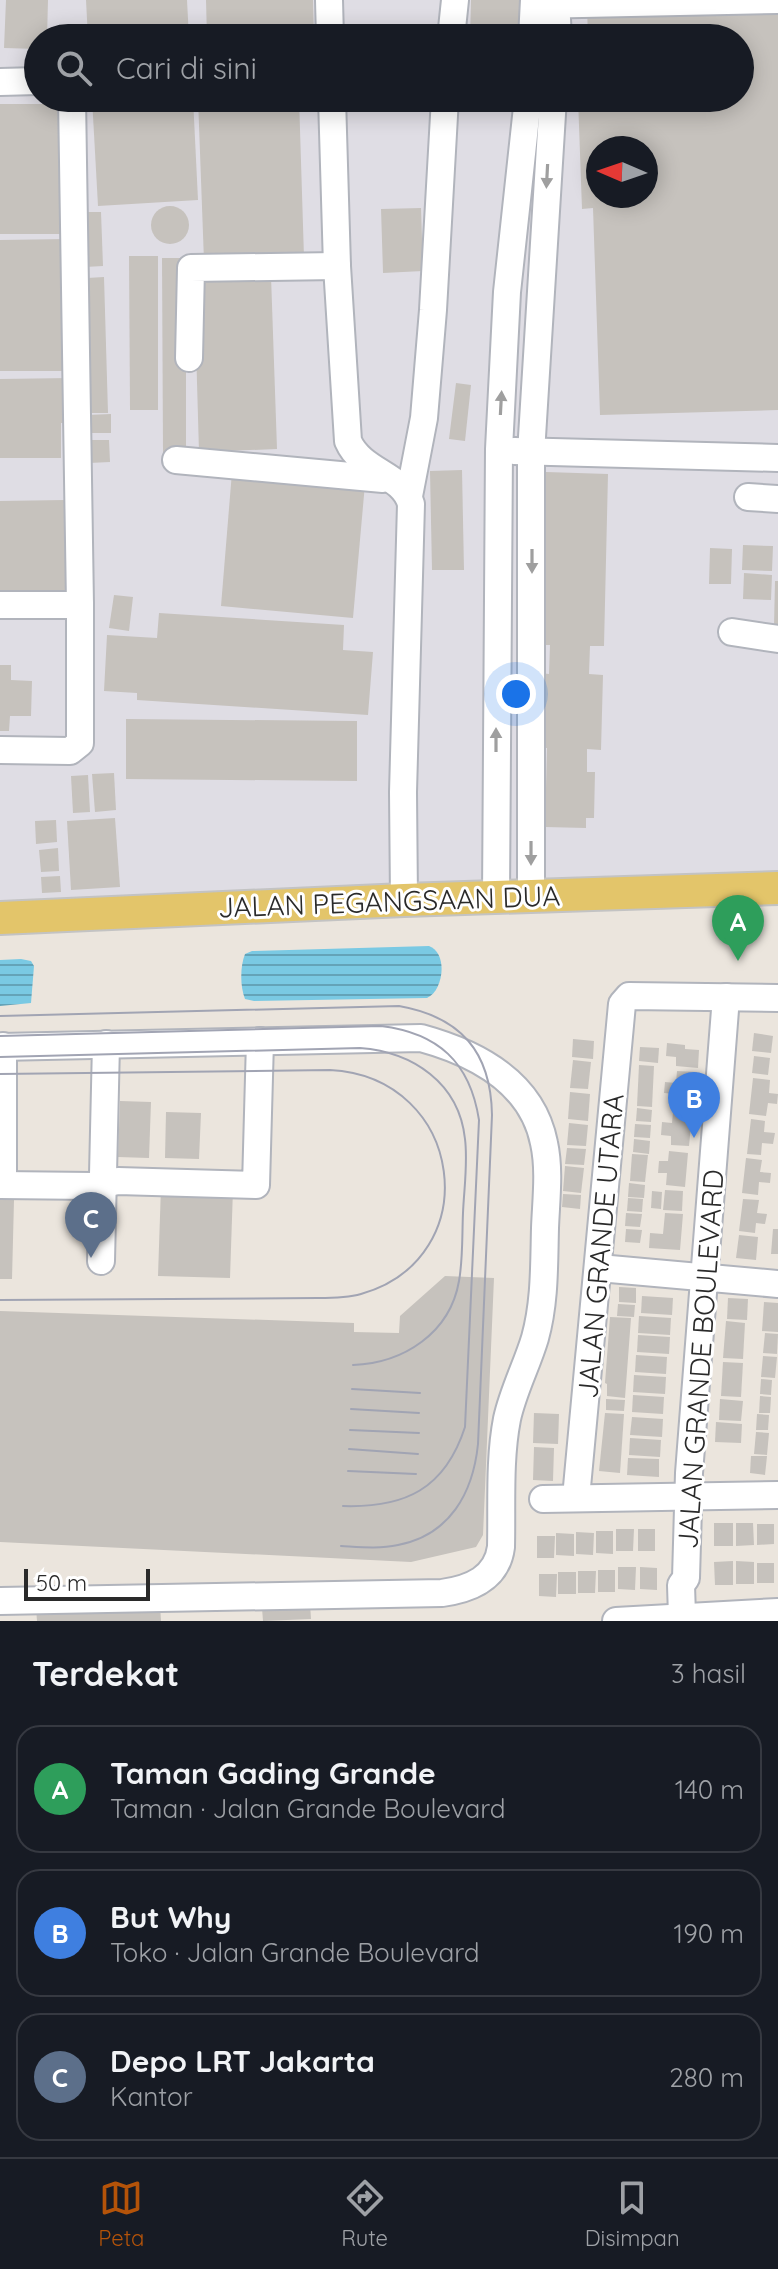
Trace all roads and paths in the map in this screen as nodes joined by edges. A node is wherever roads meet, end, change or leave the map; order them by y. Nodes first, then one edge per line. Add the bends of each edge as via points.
1 (329, 0) edge
2 (455, 0) edge
3 (760, 0) edge
4 (778, 0) edge
5 (545, 3) edge
6 (330, 24) edge
7 (452, 24) edge
8 (537, 24) edge
9 (553, 24) edge
10 (24, 81) edge
11 (0, 82) edge
12 (72, 112) edge
13 (332, 112) edge
14 (444, 112) edge
15 (526, 112) edge
16 (552, 112) edge
17 (337, 266) junction
18 (507, 292) junction
19 (540, 295) junction
20 (189, 358) dead end
21 (499, 449) junction
22 (531, 453) junction
23 (778, 458) edge
24 (176, 460) dead end
25 (400, 488) junction
26 (748, 497) dead end
27 (778, 499) edge
28 (0, 605) edge
29 (80, 605) junction
30 (732, 632) dead end
31 (778, 639) edge
32 (0, 750) edge
33 (778, 888) edge
34 (531, 896) junction
35 (496, 897) junction
36 (404, 900) junction
37 (0, 918) edge
38 (726, 997) junction
39 (778, 998) edge
40 (260, 1041) junction
41 (106, 1044) junction
42 (2, 1046) edge
43 (103, 1184) junction
44 (2, 1185) edge
45 (101, 1261) dead end
46 (599, 1268) junction
47 (703, 1278) junction
48 (778, 1284) edge
49 (778, 1495) edge
50 (579, 1498) junction
51 (688, 1498) junction
52 (543, 1499) dead end
53 (0, 1601) edge
54 (375, 1608) edge
55 (778, 1612) edge
56 (689, 1616) junction
57 (616, 1621) edge

1 - 6 street
2 - 7 street
3 - 4 street
3 - 5 street
5 - 8 street
5 - 9 street
10 - 11 street
12 - 29 street
13 - 17 street
14 - 25 street via 424,418
15 - 18 street
16 -> 19 street
17 - 20 street via 191,268
17 - 25 street via 348,441 358,459
18 - 19 street
21 -> 18 street
19 - 22 street
21 - 22 street
35 -> 21 street
22 - 23 street
22 -> 34 street
24 - 25 street
25 - 36 street via 411,504
26 - 27 street
28 - 29 street
29 - 32 street via 78,747
30 - 31 street
33 - 34 main road, JALAN PEGANGSAAN DUA
34 - 35 main road, JALAN PEGANGSAAN DUA
35 - 36 main road, JALAN PEGANGSAAN DUA
36 - 37 main road, JALAN PEGANGSAAN DUA
38 - 39 street
38 - 46 street, JALAN GRANDE UTARA via 629,996 622,1004
38 - 47 street, JALAN GRANDE BOULEVARD
40 - 41 street
40 - 43 street via 256,1185
40 - 54 street via 407,1037 441,1044 476,1058 508,1080 530,1106 545,1144 543,1300 506,1422 499,1563 490,1575 455,1591
41 - 42 street
41 - 43 street
42 - 44 street
43 - 44 street
43 - 45 street
46 - 47 street
46 - 50 street, JALAN GRANDE UTARA
47 - 48 street
47 - 51 street, JALAN GRANDE BOULEVARD
49 - 51 street
50 - 51 street
50 - 52 street
51 - 56 street, JALAN GRANDE BOULEVARD via 686,1578 693,1585
53 - 54 street
55 - 56 street
56 - 57 street

